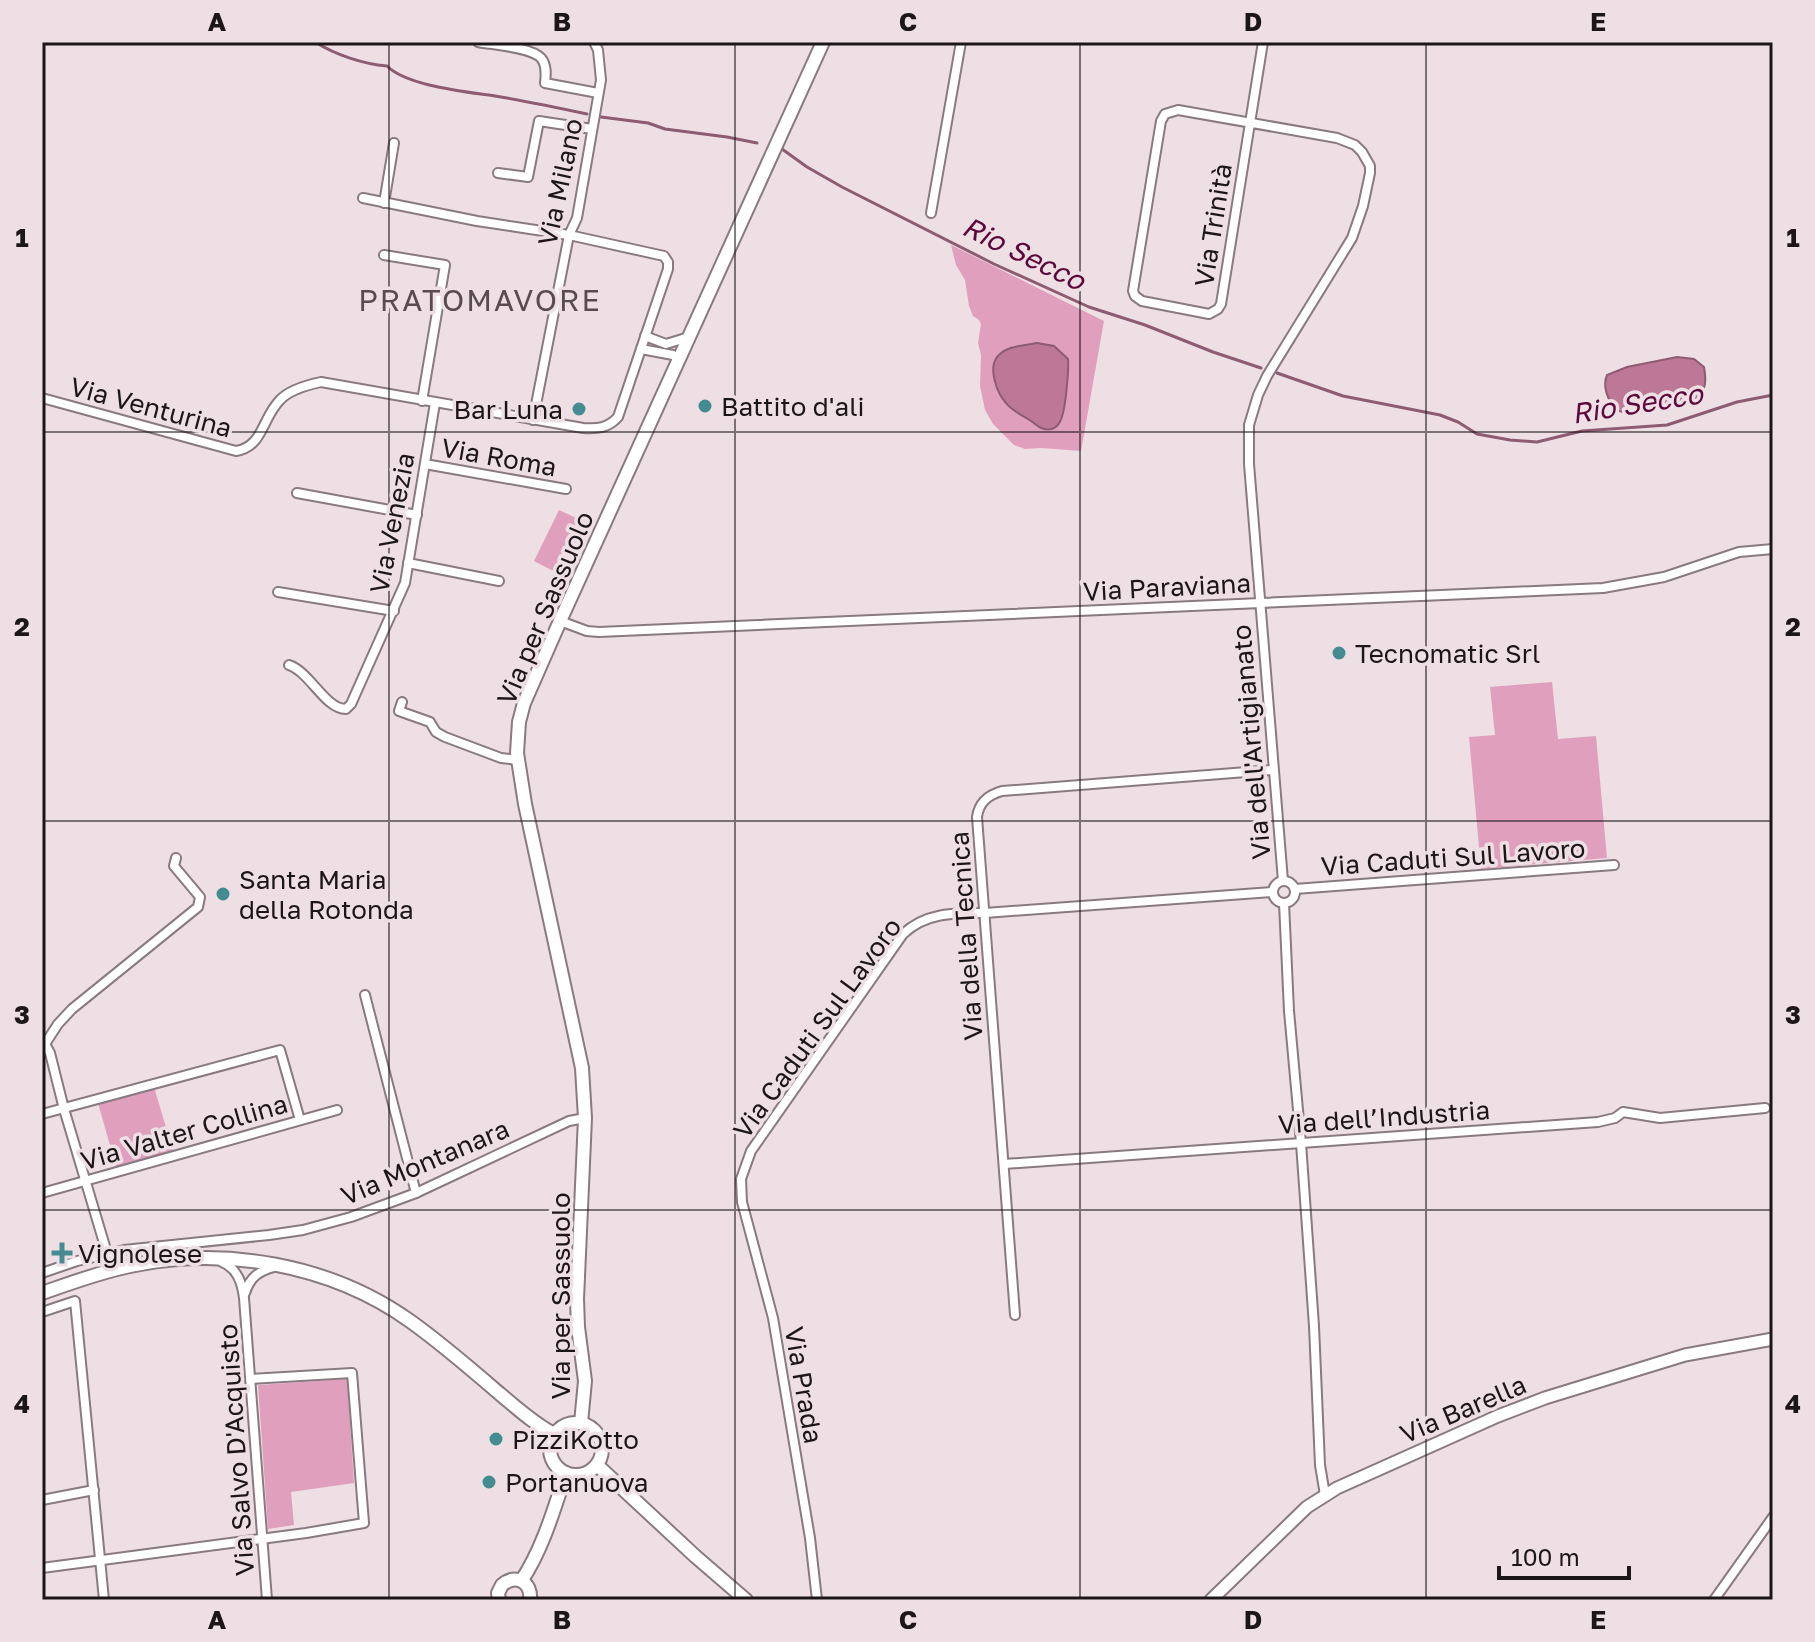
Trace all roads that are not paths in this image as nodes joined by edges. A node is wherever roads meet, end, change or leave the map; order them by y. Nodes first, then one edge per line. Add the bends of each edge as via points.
1 (478, 42) edge
2 (594, 42) edge
3 (823, 42) edge
4 (961, 42) edge
5 (1263, 42) edge
6 (598, 93) junction
7 (1249, 123) junction
8 (592, 129) junction
9 (394, 143) dead end
10 (1362, 152) joint
11 (498, 173) dead end
12 (363, 198) dead end
13 (384, 203) junction
14 (931, 213) dead end
15 (569, 235) junction
16 (384, 255) dead end
17 (645, 336) junction
18 (689, 337) junction
19 (666, 344) junction
20 (641, 349) junction
21 (658, 353) junction
22 (680, 356) junction
23 (672, 372) junction
24 (42, 398) edge
25 (422, 401) junction
26 (435, 403) junction
27 (533, 420) junction
28 (425, 464) junction
29 (566, 489) dead end
30 (297, 493) dead end
31 (417, 515) junction
32 (1773, 549) edge
33 (408, 563) junction
34 (499, 581) dead end
35 (278, 592) dead end
36 (1260, 602) junction
37 (394, 611) junction
38 (560, 621) junction
39 (289, 665) dead end
40 (402, 702) dead end
41 (518, 760) junction
42 (1273, 770) junction
43 (176, 858) dead end
44 (1614, 865) dead end
45 (1283, 881) junction
46 (1295, 889) junction
47 (1273, 892) junction
48 (1284, 903) junction
49 (985, 913) junction
50 (365, 995) dead end
51 (44, 1044) edge
52 (1765, 1108) dead end
53 (64, 1109) junction
54 (337, 1110) dead end
55 (42, 1114) edge
56 (585, 1118) junction
57 (300, 1120) junction
58 (1301, 1143) junction
59 (1004, 1164) junction
60 (741, 1179) joint
61 (85, 1181) junction
62 (42, 1193) edge
63 (416, 1193) junction
64 (107, 1253) junction
65 (210, 1258) junction
66 (285, 1266) junction
67 (42, 1273) edge
68 (42, 1293) edge
69 (244, 1298) junction
70 (42, 1312) edge
71 (1015, 1315) dead end
72 (1773, 1339) edge
73 (251, 1379) junction
74 (581, 1423) junction
75 (554, 1434) junction
76 (597, 1465) junction
77 (566, 1473) junction
78 (94, 1490) junction
79 (1325, 1495) junction
80 (42, 1500) edge
81 (1773, 1517) edge
82 (263, 1539) junction
83 (101, 1560) junction
84 (42, 1568) edge
85 (522, 1580) junction
86 (497, 1599) edge
87 (1716, 1599) edge
88 (104, 1600) edge
89 (267, 1600) edge
90 (530, 1600) edge
91 (746, 1600) edge
92 (817, 1600) edge
93 (1211, 1600) edge

1 - 6 street, Via Milano via 531,51 545,64 545,83
2 - 6 street, Via Milano via 601,80
3 - 18 main road, Via per Sassuolo
4 - 14 street
5 - 7 street, Via Trinità
6 - 8 street, Via Milano
7 - 7 street, Via Trinità via 1178,110 1165,114 1134,285 1138,300 1209,314 1218,309
7 - 10 street, Via Trinità via 1337,138
8 - 11 street via 539,121 528,177
8 - 15 street, Via Milano via 577,218
9 - 13 street
10 - 36 street, Via dell'Artigianato via 1370,173 1352,238 1267,376 1252,410 1248,441
12 - 13 street
13 - 15 street
15 - 17 street, Via Venturina via 667,259
15 - 27 street, Via Milano
16 - 25 street via 445,265
17 - 19 street
17 - 20 street, Via Venturina
18 - 19 street
18 - 22 main road, Via per Sassuolo
19 - 22 street
20 - 21 street
20 - 27 street, Via Venturina via 618,417 607,427
21 - 22 street
21 - 23 street
22 - 23 main road, Via per Sassuolo
23 - 38 main road, Via per Sassuolo
24 - 25 street, Via Venturina via 236,451 256,442 282,397 306,385 321,382
25 - 26 street, Via Venturina
26 - 27 street, Via Venturina
26 - 28 street, Via Venezia
28 - 29 street, Via Roma
28 - 31 street, Via Venezia
30 - 31 street
31 - 33 street, Via Venezia
32 - 36 street, Via Paraviana via 1739,552 1664,577 1603,588
33 - 34 street
33 - 37 street, Via Venezia
35 - 37 street
36 - 38 street, Via Paraviana via 599,632
36 - 42 street, Via dell'Artigianato
37 - 39 street, Via Venezia via 346,709 336,707
38 - 41 main road, Via per Sassuolo via 519,722
40 - 41 street via 399,711 430,722 436,732
41 - 56 main road, Via per Sassuolo via 582,1068
42 - 45 street, Via dell'Artigianato
42 - 49 street, Via della Tecnica via 995,793 982,802 977,817
43 - 51 street via 174,866 200,897 198,907 72,1009
44 - 46 street, Via Caduti Sul Lavoro
45 - 46 street
45 - 47 street
46 - 48 street via 1293,899
47 - 48 street
47 - 49 street, Via Caduti Sul Lavoro
48 - 58 street
49 - 59 street, Via della Tecnica
49 - 60 street, Via Caduti Sul Lavoro via 937,915 903,934 751,1151
50 - 63 street
51 - 53 street
52 - 58 street, Via dell’Industria via 1660,1118 1623,1112 1598,1122
53 - 55 street
53 - 57 street via 280,1050
53 - 61 street
54 - 57 street, Via Valter Collina
56 - 63 street, Via Montanara
56 - 74 main road, Via per Sassuolo via 577,1299 585,1381
57 - 61 street, Via Valter Collina
58 - 59 street, Via dell’Industria
58 - 79 street
59 - 71 street, Via della Tecnica
60 - 92 street, Via Prada via 742,1202 773,1318
61 - 62 street, Via Valter Collina
61 - 64 street
63 - 64 street, Via Montanara via 303,1230
64 - 67 street, Via Montanara
65 - 66 main road
65 - 68 main road via 129,1266
65 - 69 street, Via Salvo D'Acquisto via 233,1267
66 - 69 street, Via Salvo D'Acquisto via 253,1276
66 - 75 main road via 348,1286 408,1320
69 - 73 street, Via Salvo D'Acquisto
70 - 78 street via 75,1301
72 - 79 street, Via Barella via 1685,1355 1524,1405
73 - 82 street, Via Salvo D'Acquisto
73 - 82 street via 352,1373 364,1523
74 - 75 main road via 569,1423
74 - 76 main road via 595,1430 602,1443
75 - 77 main road via 551,1456
76 - 77 main road via 579,1475
76 - 91 main road
77 - 85 main road via 551,1520
78 - 80 street
78 - 83 street
79 - 93 street, Via Barella
81 - 87 street
82 - 83 street
82 - 89 street, Via Salvo D'Acquisto
83 - 84 street
83 - 88 street
85 - 86 main road via 505,1581
85 - 90 main road

